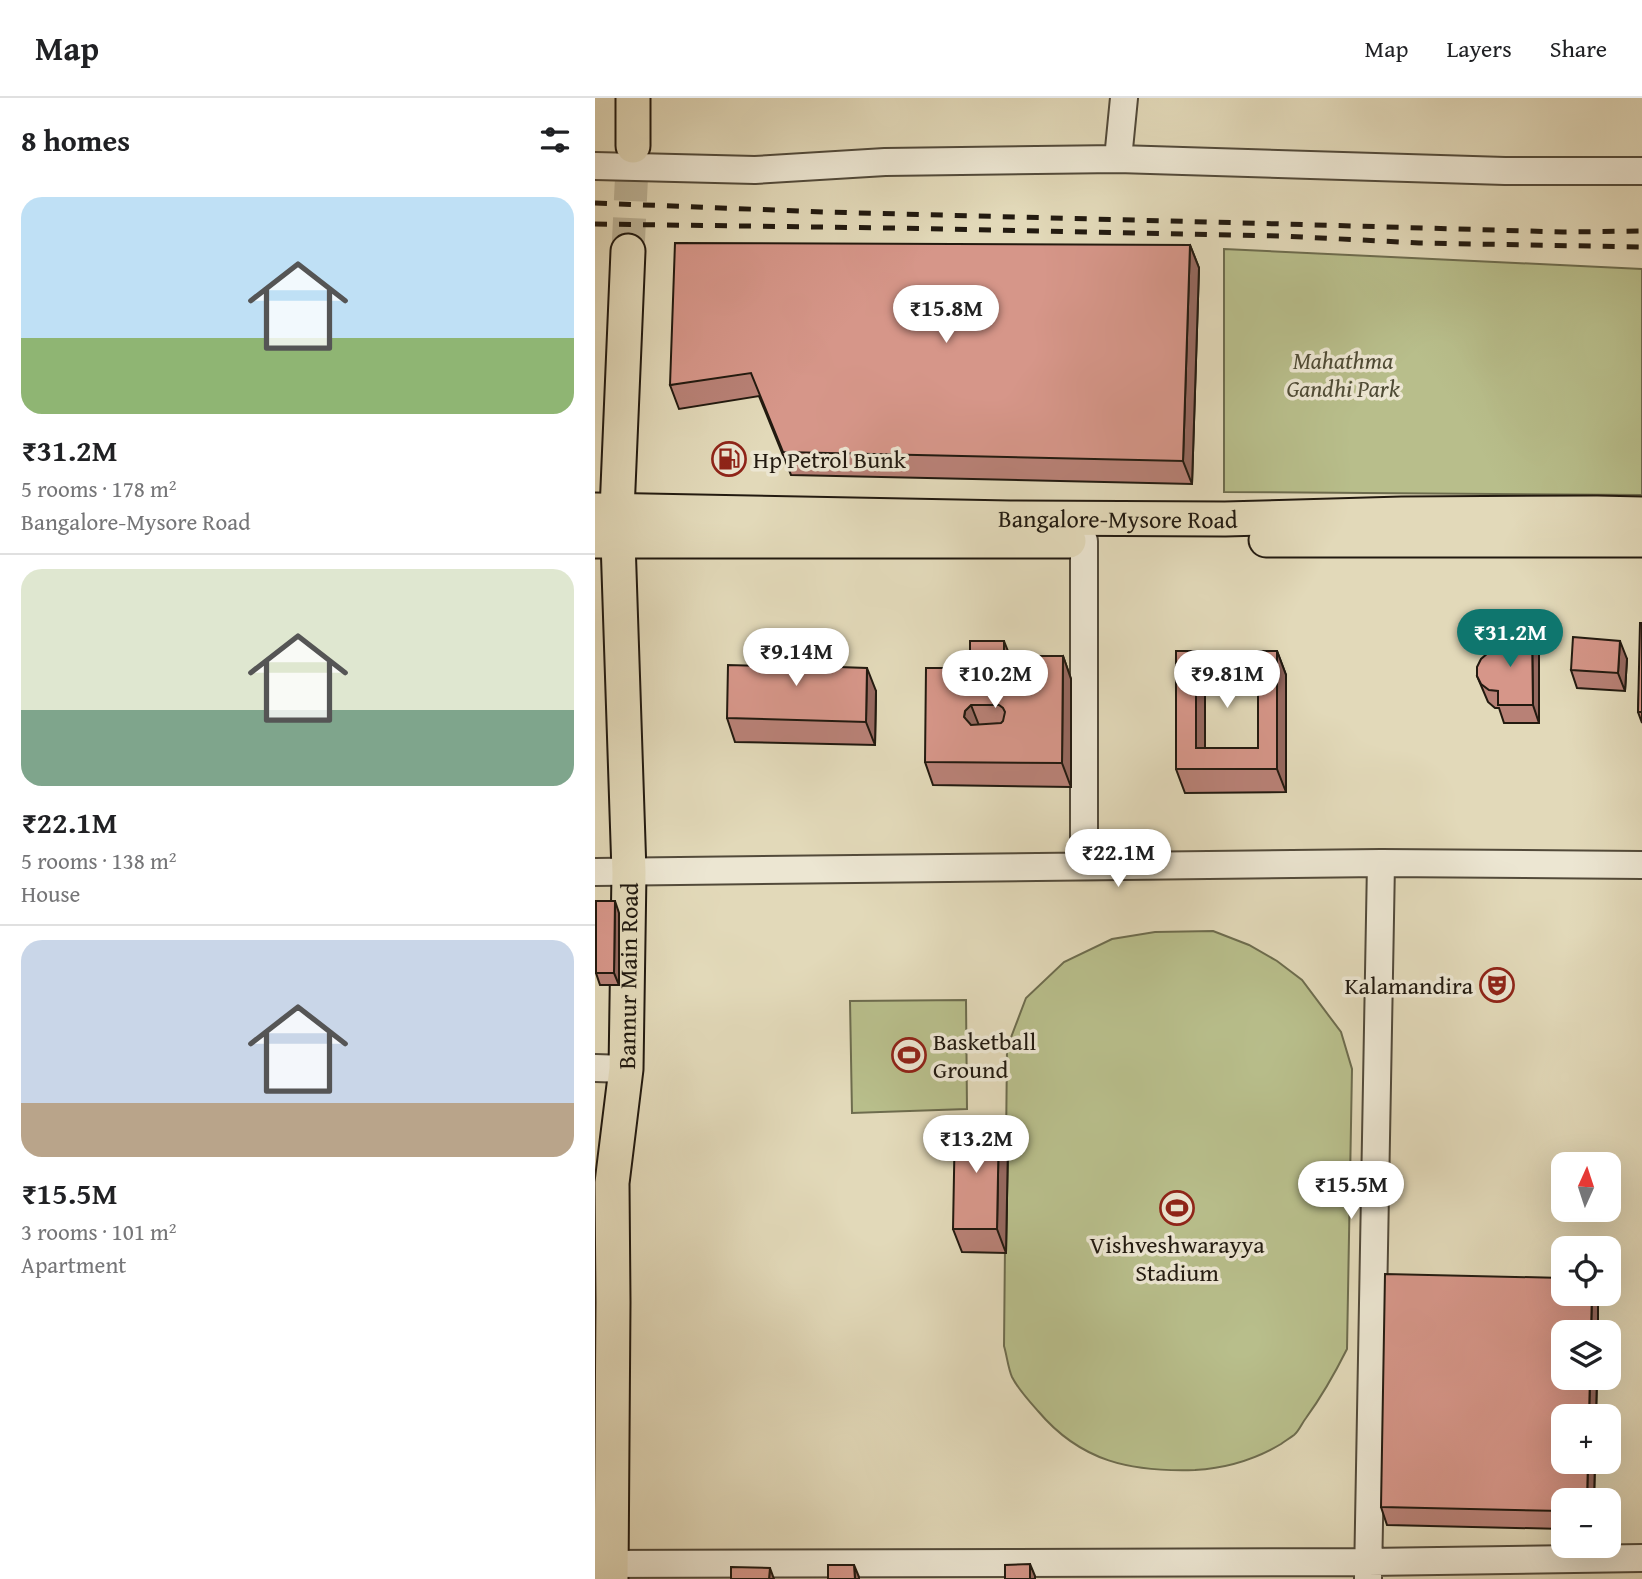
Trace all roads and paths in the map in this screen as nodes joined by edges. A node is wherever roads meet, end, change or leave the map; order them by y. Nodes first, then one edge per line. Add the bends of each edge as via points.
1 (633, 98) edge
2 (1124, 98) edge
3 (633, 146) tunnel mouth
4 (1118, 159) junction
5 (595, 166) edge
6 (1642, 172) edge
7 (628, 251) tunnel mouth
8 (1642, 514) edge
9 (606, 526) edge
10 (1642, 540) edge
11 (1084, 541) junction
12 (1381, 863) junction
13 (1642, 865) edge
14 (1084, 866) junction
15 (595, 872) edge
16 (629, 872) junction
17 (611, 1068) edge
18 (604, 1183) edge
19 (604, 1302) edge
20 (603, 1433) edge
21 (1642, 1558) edge
22 (606, 1569) edge
23 (1368, 1570) edge
24 (1076, 1571) edge

1 - 3 main road
2 - 4 street
4 - 5 street via 885,162 755,170
4 - 6 street
7 - 9 main road, Bannur Main Road
8 - 9 main road, Bangalore-Mysore Road via 983,518
9 - 11 main road, Bangalore-Mysore Road
9 - 16 main road, Bannur Main Road
10 - 11 main road, Bangalore-Mysore Road
11 - 14 street
12 - 13 street
12 - 14 street
12 - 23 street
14 - 16 street
15 - 16 street
16 - 17 main road, Bannur Main Road
17 - 18 main road, Bannur Main Road
18 - 19 main road, Bannur Main Road
19 - 20 main road, Bannur Main Road
20 - 22 main road, Bannur Main Road
21 - 23 street
22 - 24 street
23 - 24 street

